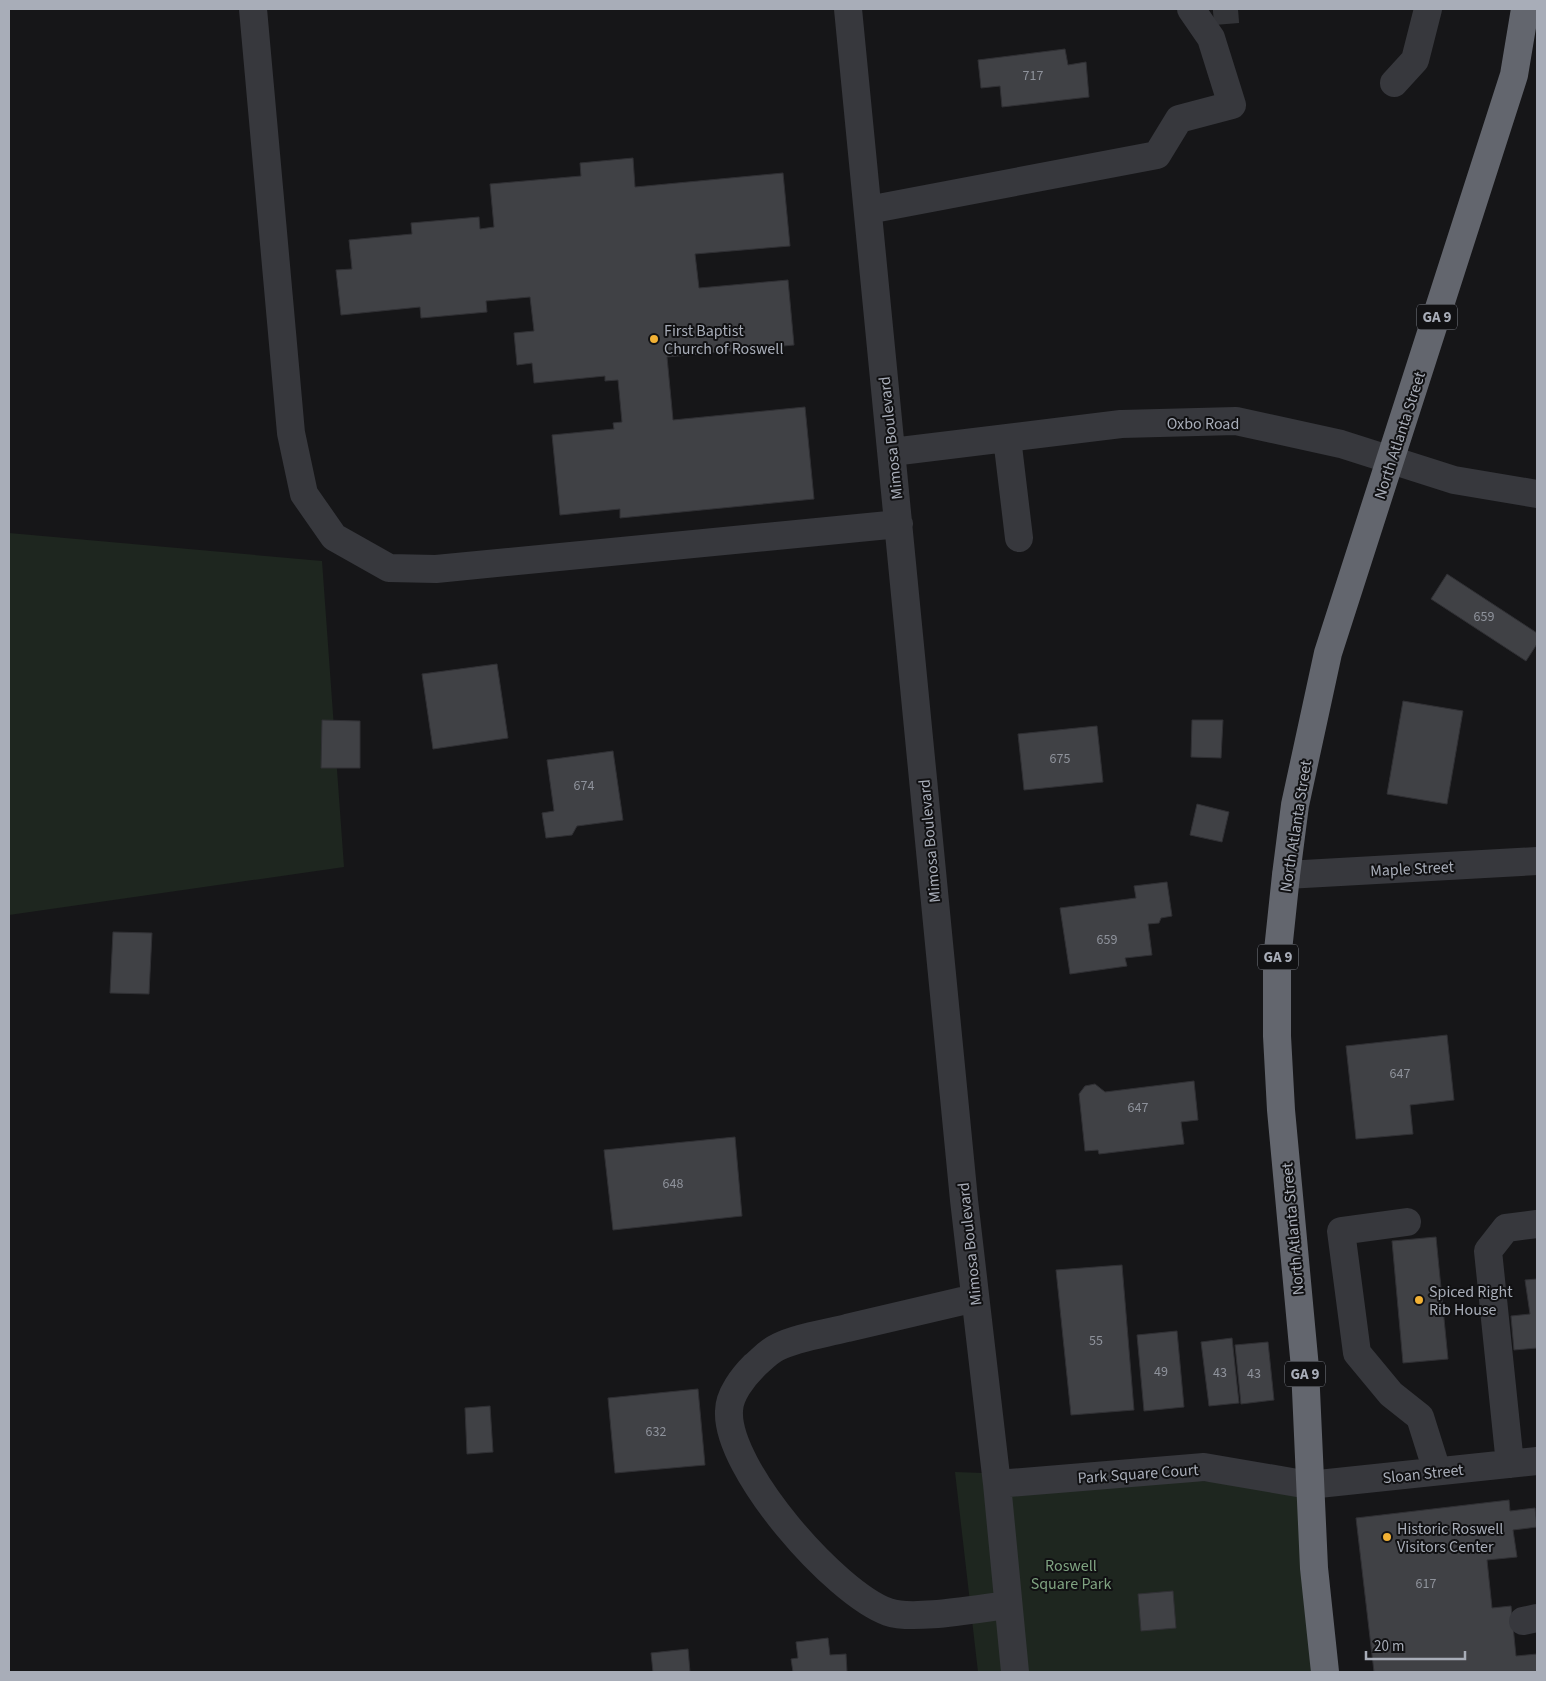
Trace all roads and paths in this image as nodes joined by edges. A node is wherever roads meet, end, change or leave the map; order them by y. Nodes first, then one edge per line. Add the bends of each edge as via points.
1 (253, 9) edge
2 (848, 9) edge
3 (1428, 9) edge
4 (1525, 9) edge
5 (1203, 10) edge
6 (1394, 82) dead end
7 (868, 210) junction
8 (1006, 438) junction
9 (892, 452) junction
10 (1392, 459) junction
11 (1537, 494) edge
12 (899, 524) junction
13 (1019, 538) dead end
14 (1537, 861) edge
15 (1286, 875) junction
16 (1407, 1222) dead end
17 (1537, 1224) edge
18 (975, 1298) junction
19 (1530, 1463) edge
20 (1437, 1472) junction
21 (997, 1484) junction
22 (1309, 1484) junction
23 (1008, 1605) junction
24 (1015, 1672) edge
25 (1326, 1672) edge

1 - 12 street via 292,433 304,494 334,537 389,568 436,569
2 - 7 street, Mimosa Boulevard
3 - 6 street via 1415,60
4 - 10 highway, North Atlanta Street / GA 9 via 1514,74
5 - 7 street via 1232,105 1179,119 1157,155
7 - 9 street, Mimosa Boulevard
8 - 9 street, Oxbo Road
8 - 10 street, Oxbo Road via 1121,424 1236,421 1311,436
8 - 13 street
9 - 12 street, Mimosa Boulevard
10 - 11 street, Oxbo Road via 1454,480
10 - 15 highway, North Atlanta Street / GA 9 via 1328,653 1295,805
12 - 18 street, Mimosa Boulevard
14 - 15 street, Maple Street
15 - 22 highway, North Atlanta Street / GA 9 via 1277,960 1277,1036 1304,1368
16 - 20 street via 1341,1231 1357,1353 1391,1394 1420,1417
17 - 19 street via 1506,1228 1488,1251
18 - 21 street, Mimosa Boulevard
18 - 23 street via 777,1347 753,1367 736,1388 728,1411 733,1434 752,1478 804,1547 863,1598 889,1612 907,1614
19 - 20 street, Sloan Street
20 - 22 street, Sloan Street
21 - 22 street, Park Square Court via 1204,1467
21 - 23 street, Mimosa Boulevard
22 - 25 highway, North Atlanta Street / GA 9 via 1314,1568
23 - 24 street, Mimosa Boulevard

